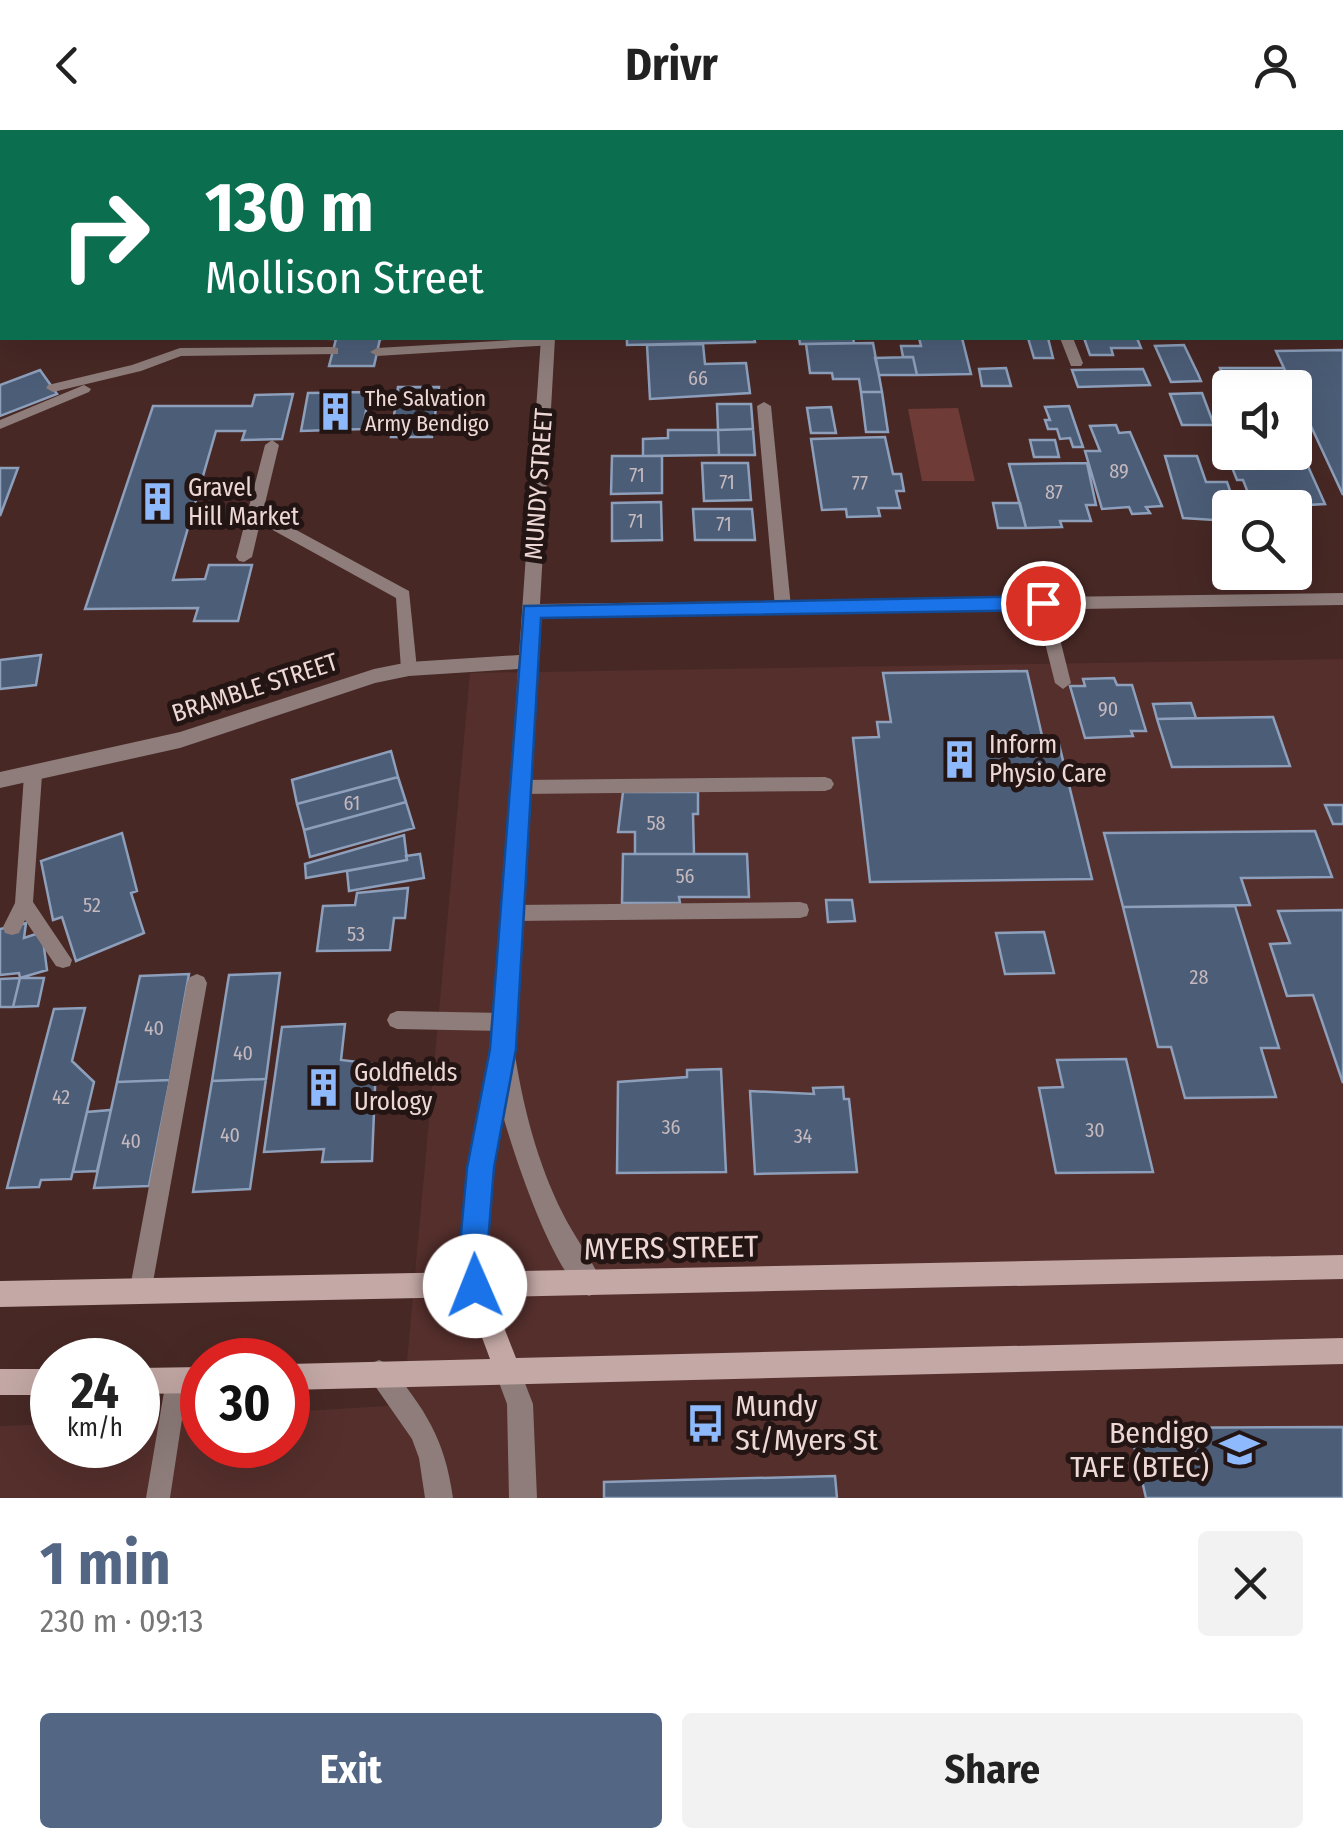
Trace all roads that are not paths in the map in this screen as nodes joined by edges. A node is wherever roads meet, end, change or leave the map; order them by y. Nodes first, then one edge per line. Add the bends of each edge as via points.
1 (548, 340) edge
2 (1069, 340) edge
3 (333, 351) dead end
4 (377, 352) dead end
5 (1076, 363) dead end
6 (136, 368) junction
7 (53, 388) dead end
8 (764, 406) dead end
9 (0, 425) edge
10 (272, 445) dead end
11 (256, 515) junction
12 (244, 557) dead end
13 (1343, 599) edge
14 (1043, 603) junction
15 (783, 607) junction
16 (532, 611) junction
17 (528, 661) junction
18 (409, 669) junction
19 (1063, 682) dead end
20 (33, 775) junction
21 (0, 780) edge
22 (825, 784) dead end
23 (520, 786) junction
24 (24, 904) junction
25 (800, 910) dead end
26 (513, 913) junction
27 (12, 927) dead end
28 (63, 960) dead end
29 (197, 983) dead end
30 (398, 1020) dead end
31 (503, 1022) junction
32 (503, 1049) junction
33 (1343, 1267) edge
34 (588, 1282) junction
35 (475, 1286) junction
36 (140, 1293) junction
37 (0, 1294) edge
38 (1343, 1351) edge
39 (507, 1369) junction
40 (379, 1374) junction
41 (310, 1376) edge
42 (0, 1382) edge
43 (30, 1382) edge
44 (180, 1417) edge
45 (158, 1498) edge
46 (439, 1498) edge
47 (523, 1498) edge

1 - 4 lane
1 - 16 street, MUNDY STREET
2 - 5 lane
3 - 6 lane via 180,352
6 - 7 lane
6 - 9 lane
8 - 15 lane
10 - 11 lane
11 - 12 lane
11 - 18 lane via 404,596
13 - 14 street
14 - 15 street
14 - 19 lane
15 - 16 street
16 - 17 street, MUNDY STREET
17 - 18 street, BRAMBLE STREET
17 - 23 street, MUNDY STREET
18 - 20 street, BRAMBLE STREET via 180,740
20 - 21 street, BRAMBLE STREET
20 - 24 lane
22 - 23 lane
23 - 26 street, MUNDY STREET
24 - 27 lane
24 - 28 lane
25 - 26 lane
26 - 31 street, MUNDY STREET
29 - 36 lane
30 - 31 lane
31 - 32 street, MUNDY STREET
32 - 34 street, MUNDY STREET via 532,1177
32 - 35 street, MUNDY STREET via 480,1168
33 - 34 main road, MYERS STREET
34 - 35 main road, MYERS STREET
35 - 36 main road, MYERS STREET
35 - 39 main road, MUNDY STREET
36 - 37 main road, MYERS STREET
38 - 39 main road
39 - 40 main road
39 - 47 street, MUNDY STREET via 520,1404
40 - 41 main road
40 - 46 street via 425,1431
42 - 43 main road
44 - 45 lane

